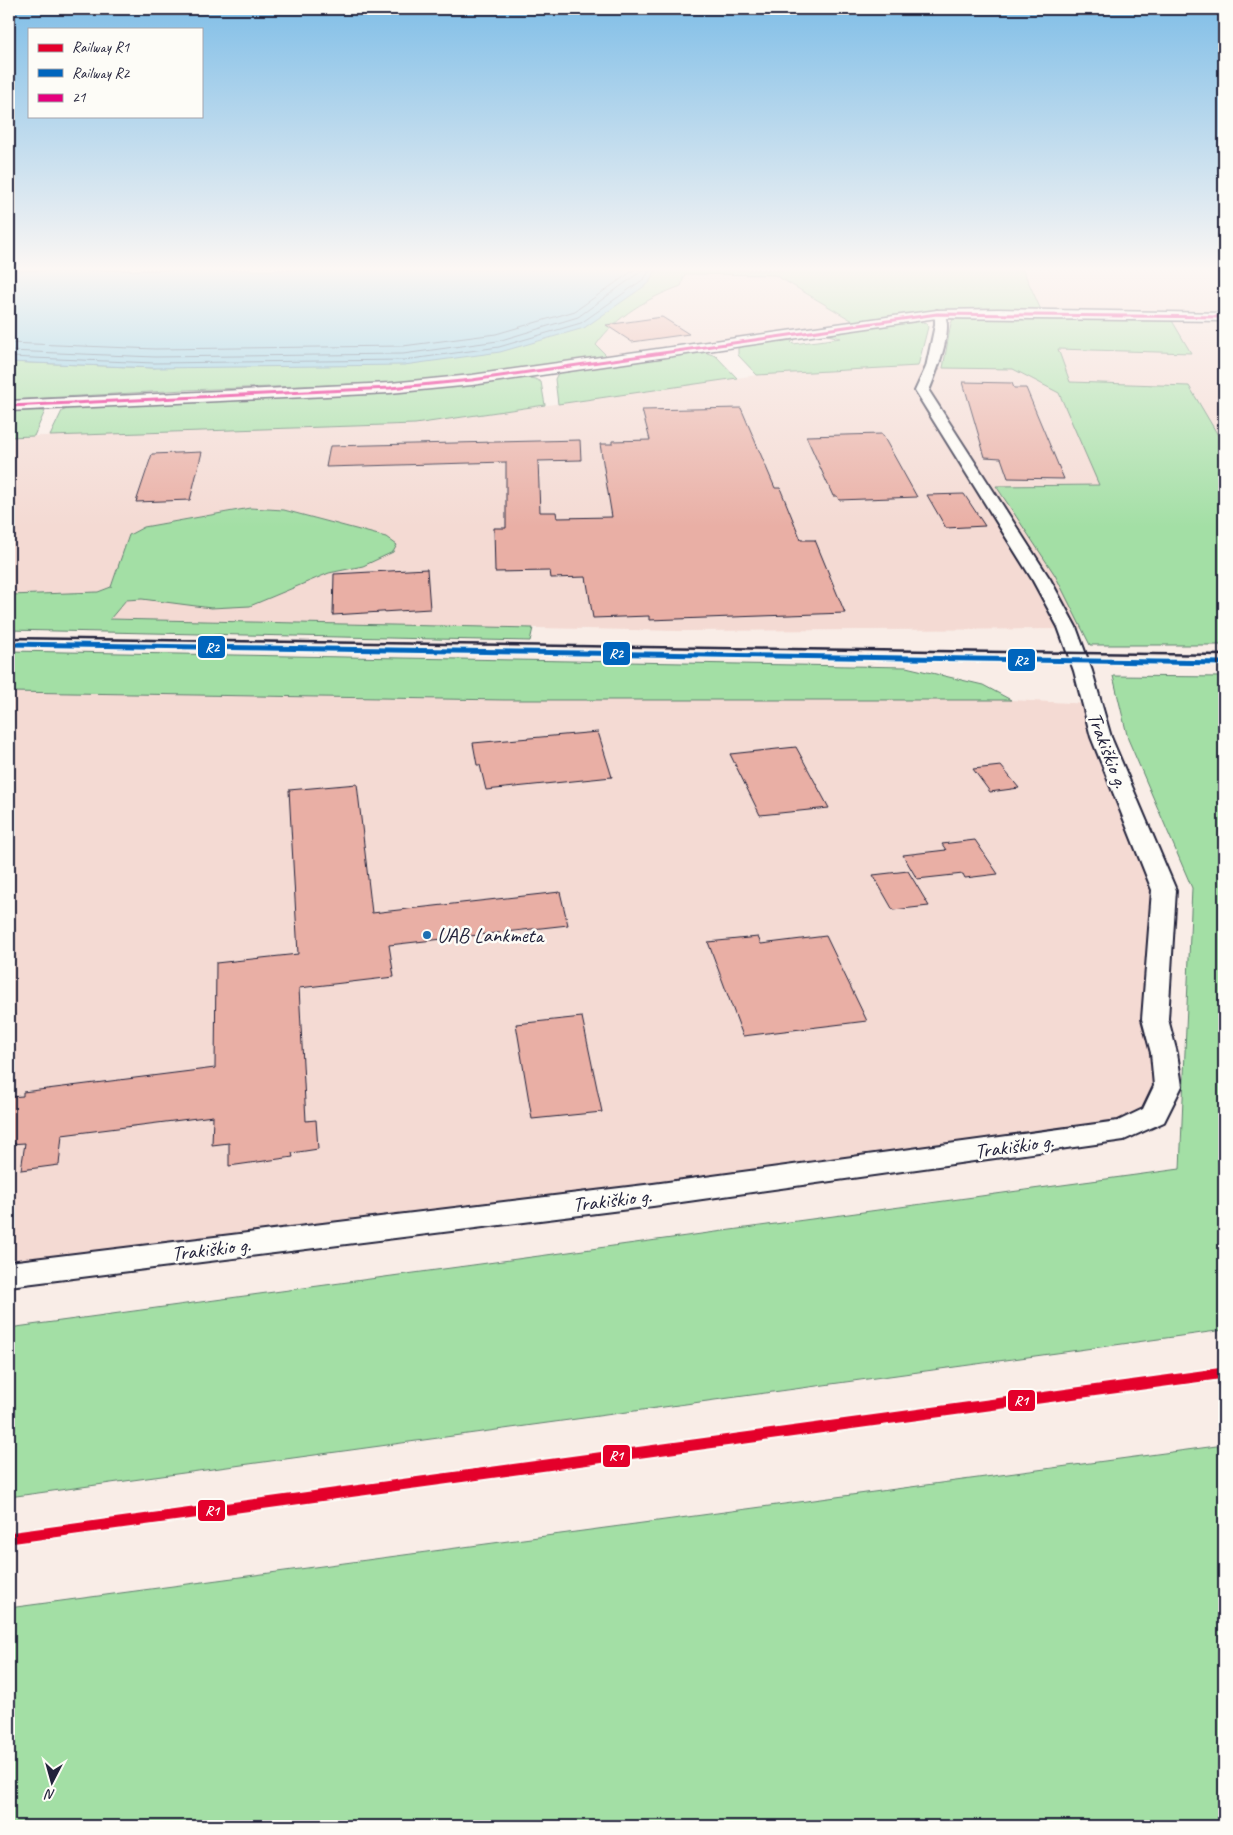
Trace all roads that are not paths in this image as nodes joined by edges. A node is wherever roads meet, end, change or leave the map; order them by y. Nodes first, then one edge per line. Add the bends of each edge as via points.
1 (644, 356) edge
2 (934, 356) edge
3 (9, 406) edge
4 (9, 1274) edge

1 - 3 main road via 390,388
2 - 4 street, Trakiškio g. via 922,390 925,398 1041,579 1067,627 1101,737 1164,890 1155,1020 1168,1086 1154,1115 1124,1130 653,1195

